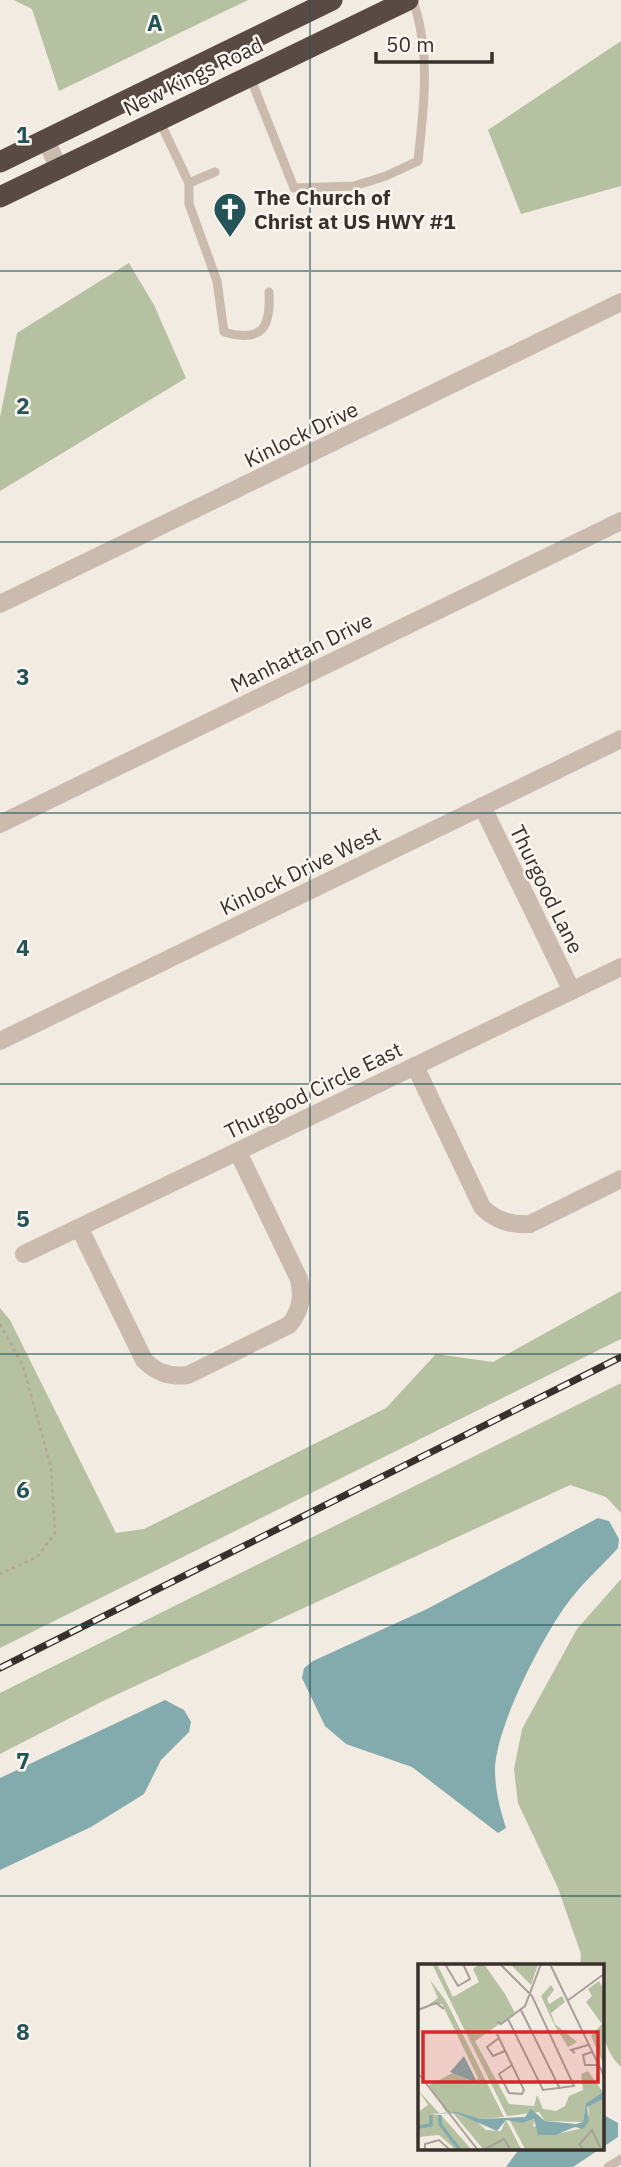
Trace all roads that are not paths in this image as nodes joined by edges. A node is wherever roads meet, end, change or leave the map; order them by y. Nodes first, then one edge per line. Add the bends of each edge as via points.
1 (332, 0) edge
2 (411, 0) edge
3 (250, 76) junction
4 (159, 120) junction
5 (46, 140) junction
6 (0, 162) edge
7 (59, 169) junction
8 (215, 172) dead end
9 (189, 183) junction
10 (0, 197) edge
11 (269, 292) dead end
12 (621, 302) edge
13 (621, 521) edge
14 (0, 604) edge
15 (621, 739) edge
16 (482, 806) junction
17 (0, 824) edge
18 (621, 967) edge
19 (572, 991) junction
20 (0, 1041) edge
21 (415, 1066) junction
22 (238, 1152) junction
23 (621, 1179) edge
24 (80, 1229) junction
25 (24, 1254) dead end
26 (621, 2159) edge
27 (608, 2167) edge

1 - 5 highway, New Kings Road
2 - 3 highway, New Kings Road
2 - 3 lane via 419,16 425,97 418,161 408,166 354,186 294,188
3 - 4 highway, New Kings Road
4 - 7 highway, New Kings Road
4 - 9 lane
5 - 6 highway, New Kings Road
5 - 7 street
7 - 10 highway, New Kings Road
8 - 9 lane
9 - 11 lane via 189,204 217,281 224,332 256,334 269,319
12 - 14 street, Kinlock Drive
13 - 17 street, Manhattan Drive
15 - 16 street, Kinlock Drive West
16 - 19 street, Thurgood Lane
16 - 20 street, Kinlock Drive West
18 - 19 street, Thurgood Circle East
19 - 21 street, Thurgood Circle East
21 - 22 street, Thurgood Circle East
21 - 23 street via 482,1207 501,1221 530,1224
22 - 24 street, Thurgood Circle East
22 - 24 street via 299,1279 300,1304 289,1325 188,1375 173,1377 144,1360
24 - 25 street, Thurgood Circle East
26 - 27 lane

